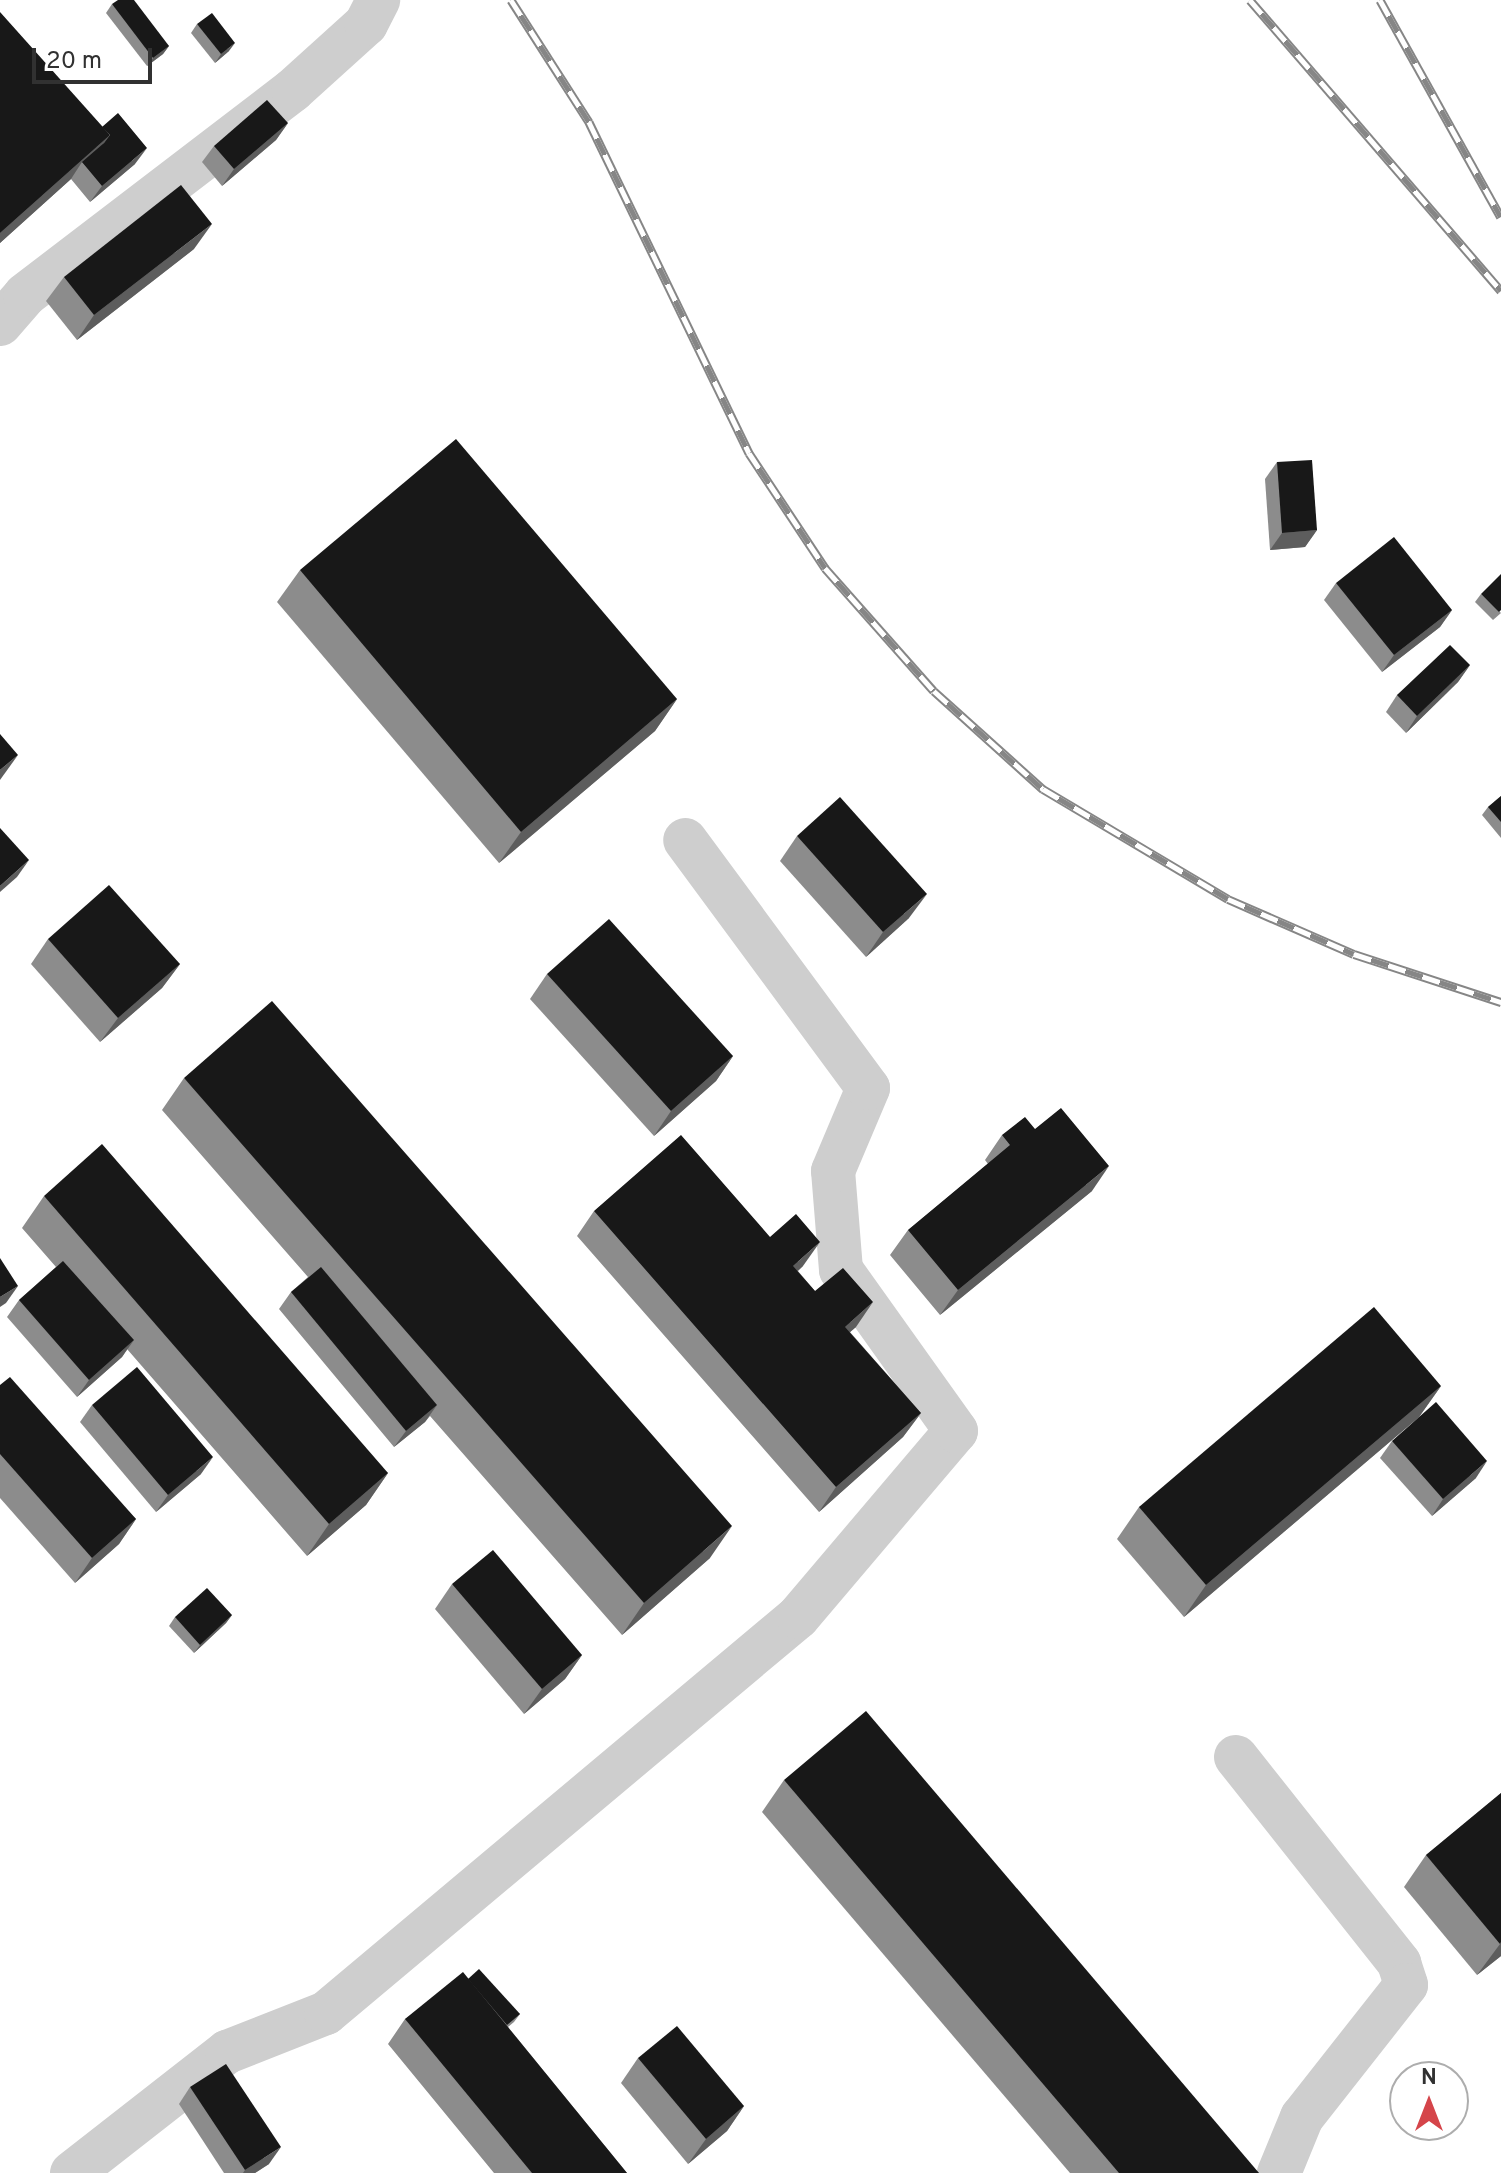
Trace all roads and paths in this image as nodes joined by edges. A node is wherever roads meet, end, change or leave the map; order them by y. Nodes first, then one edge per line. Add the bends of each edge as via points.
1 (378, 0) edge
2 (0, 324) edge
3 (685, 840) dead end
4 (1236, 1757) dead end
5 (72, 2173) edge
6 (1279, 2173) edge

1 - 2 lane via 366,24 293,90 25,295
3 - 5 lane via 868,1088 833,1171 841,1270 956,1431 798,1617 326,2013 227,2052
4 - 6 lane via 1399,1963 1406,1985 1302,2117

